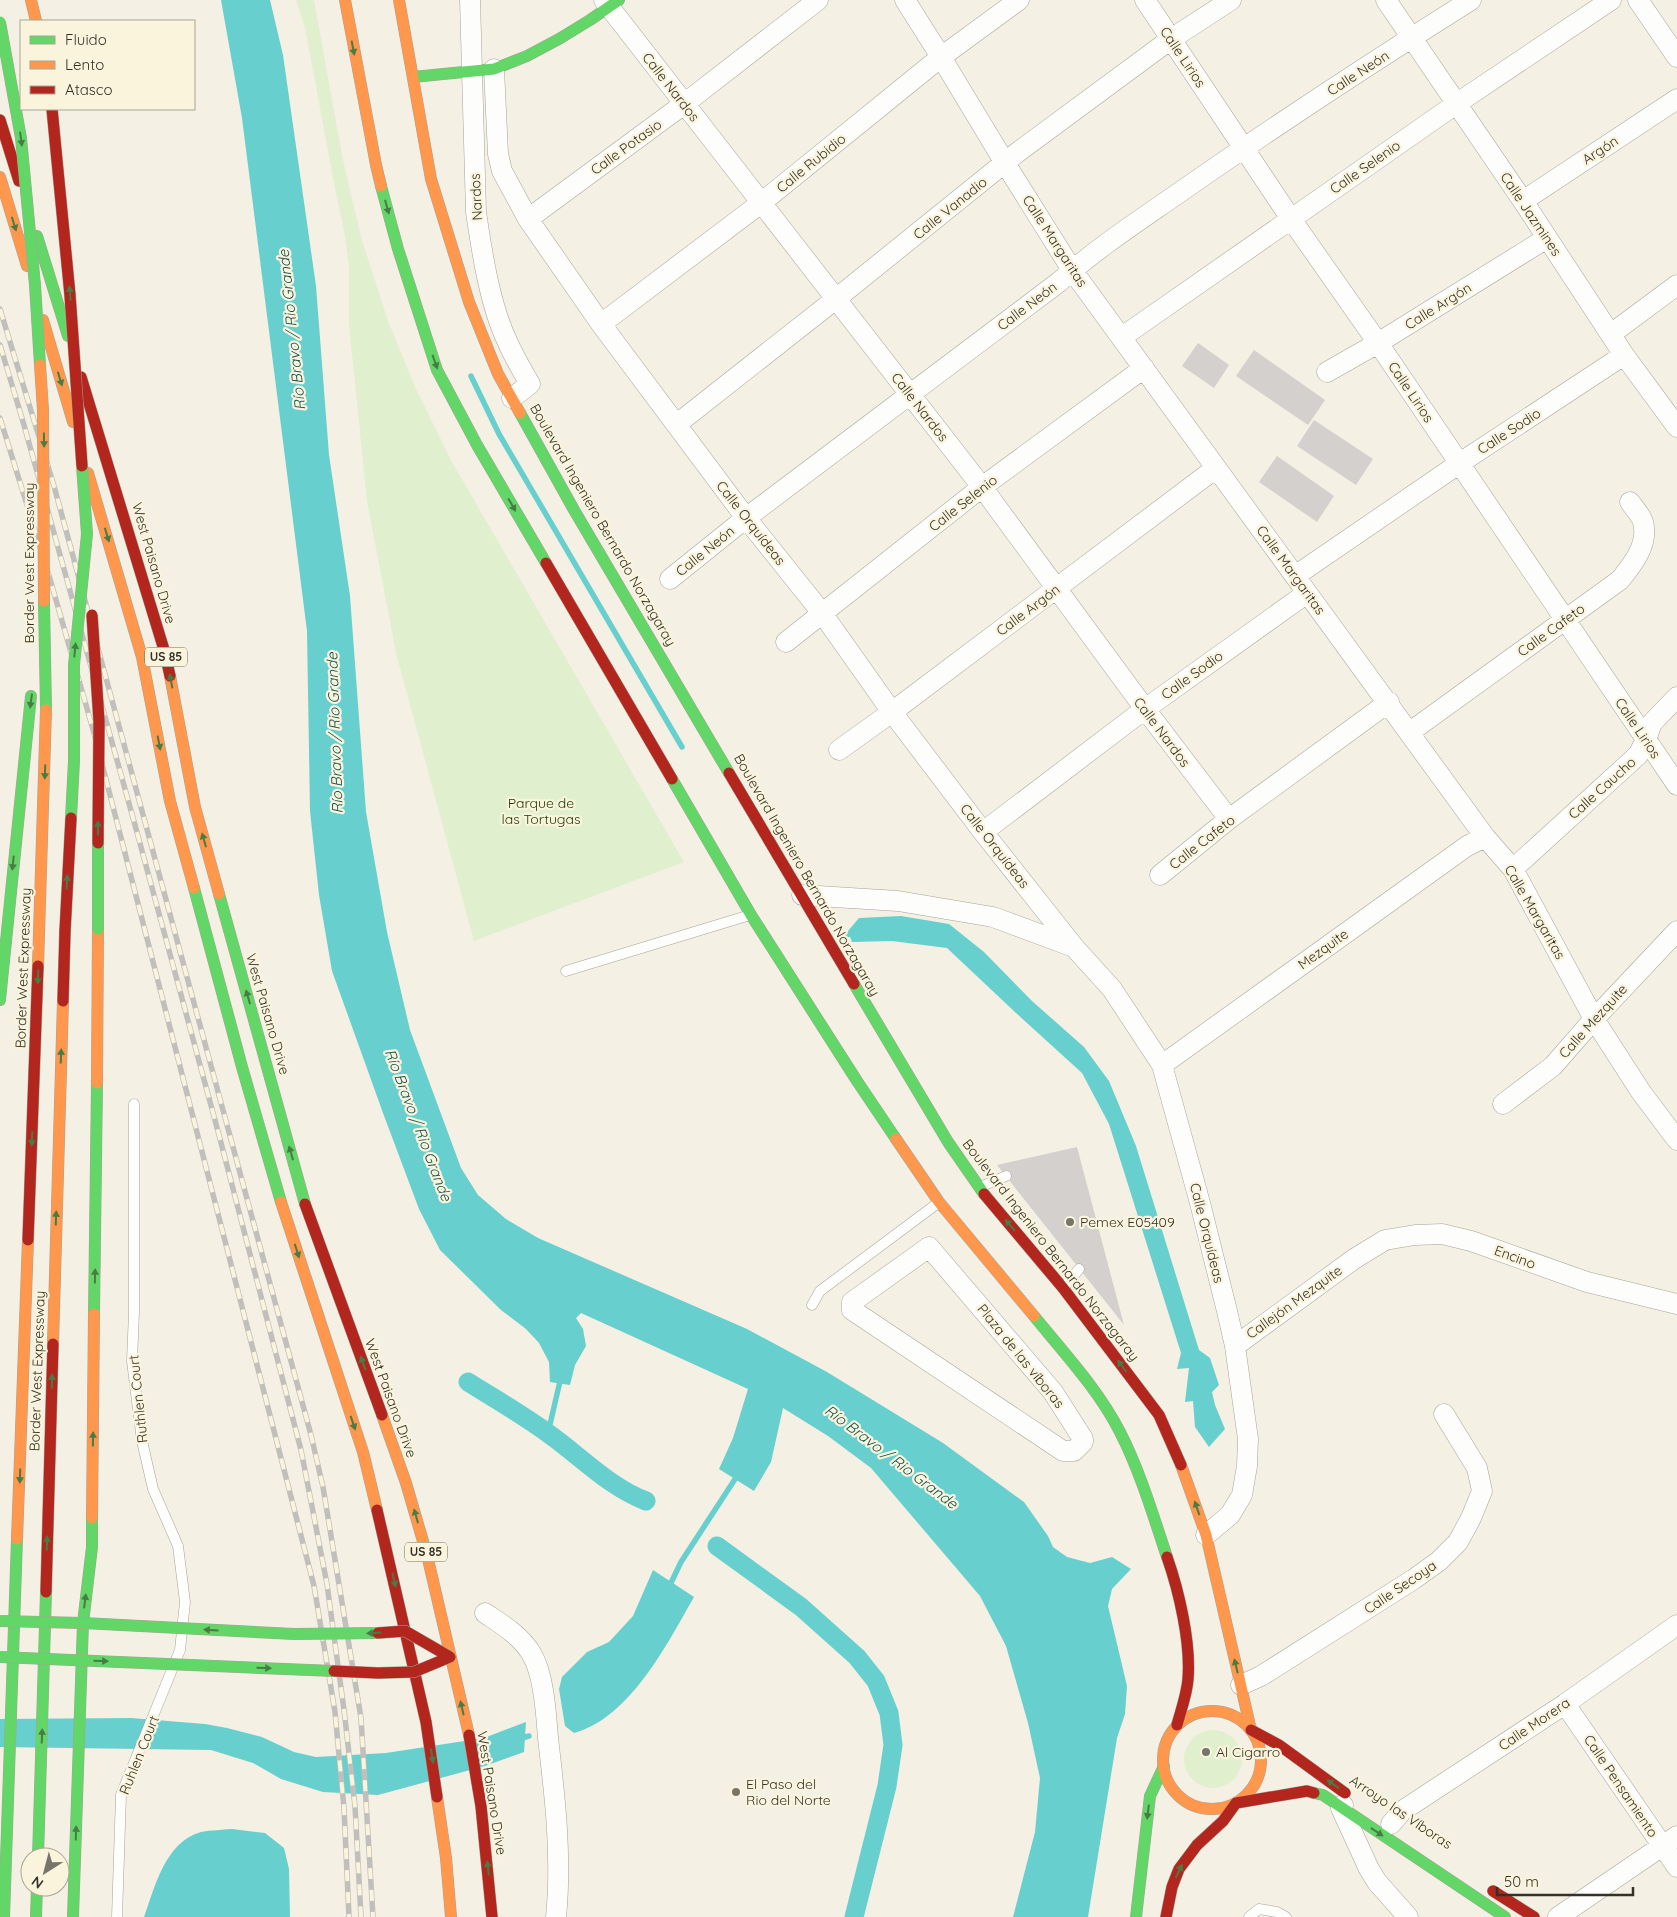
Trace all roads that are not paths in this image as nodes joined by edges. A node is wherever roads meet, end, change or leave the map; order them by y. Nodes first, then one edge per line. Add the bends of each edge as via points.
1 (31, 0) edge
2 (345, 0) edge
3 (399, 0) edge
4 (470, 0) edge
5 (818, 0) edge
6 (905, 0) edge
7 (1019, 0) edge
8 (1145, 0) edge
9 (1231, 0) edge
10 (1386, 0) edge
11 (1471, 0) edge
12 (1611, 0) edge
13 (1638, 0) edge
14 (611, 2) edge
15 (36, 20) edge
16 (0, 22) edge
17 (1410, 38) junction
18 (1172, 39) junction
19 (941, 57) junction
20 (1677, 57) edge
21 (494, 69) junction
22 (472, 71) junction
23 (413, 77) junction
24 (1677, 99) edge
25 (684, 104) junction
26 (1456, 104) junction
27 (52, 110) edge
28 (0, 120) edge
29 (1244, 148) junction
30 (1004, 163) junction
31 (0, 177) edge
32 (1523, 201) junction
33 (762, 202) junction
34 (528, 219) junction
35 (1291, 219) junction
36 (1547, 238) junction
37 (1072, 270) junction
38 (1677, 285) edge
39 (837, 298) junction
40 (601, 324) junction
41 (1611, 334) junction
42 (1122, 337) junction
43 (1378, 343) junction
44 (1624, 355) junction
45 (1144, 368) junction
46 (1327, 372) dead end
47 (910, 395) junction
48 (512, 398) junction
49 (676, 424) junction
50 (1677, 428) edge
51 (1460, 463) junction
52 (1216, 468) junction
53 (982, 487) junction
54 (1630, 502) dead end
55 (746, 518) junction
56 (87, 534) junction
57 (1295, 576) junction
58 (670, 579) dead end
59 (1056, 589) junction
60 (1307, 593) junction
61 (44, 601) junction
62 (822, 613) junction
63 (1565, 619) junction
64 (786, 642) dead end
65 (1677, 697) edge
66 (1389, 702) junction
67 (1145, 709) junction
68 (892, 712) junction
69 (1410, 732) junction
70 (1646, 740) junction
71 (839, 750) dead end
72 (1677, 785) edge
73 (1229, 819) junction
74 (983, 832) junction
75 (1485, 837) junction
76 (1513, 869) junction
77 (1160, 875) dead end
78 (802, 895) junction
79 (750, 915) junction
80 (1677, 931) edge
81 (1074, 947) junction
82 (566, 971) dead end
83 (0, 1000) edge
84 (1594, 1019) junction
85 (1162, 1065) junction
86 (134, 1104) dead end
87 (1503, 1104) dead end
88 (1677, 1140) edge
89 (1006, 1176) dead end
90 (979, 1187) junction
91 (939, 1202) junction
92 (1354, 1259) joint
93 (1079, 1269) dead end
94 (1063, 1288) junction
95 (851, 1304) joint
96 (1677, 1304) edge
97 (812, 1305) dead end
98 (1234, 1346) junction
99 (1444, 1414) dead end
100 (1206, 1535) junction
101 (484, 1613) dead end
102 (0, 1621) edge
103 (83, 1623) junction
104 (1677, 1625) edge
105 (405, 1631) junction
106 (0, 1657) edge
107 (450, 1657) junction
108 (83, 1660) junction
109 (414, 1672) junction
110 (168, 1684) joint
111 (1241, 1685) junction
112 (1565, 1704) junction
113 (1177, 1726) junction
114 (1251, 1730) junction
115 (1164, 1766) junction
116 (1348, 1801) junction
117 (1236, 1803) junction
118 (1391, 1824) dead end
119 (1670, 1841) edge
120 (38, 1847) edge
121 (1677, 1867) edge
122 (1481, 1883) dead end
123 (37, 1897) edge
124 (4, 1917) edge
125 (36, 1917) edge
126 (72, 1917) edge
127 (117, 1917) edge
128 (451, 1917) edge
129 (492, 1917) edge
130 (556, 1917) edge
131 (1136, 1917) edge
132 (1166, 1917) edge
133 (1249, 1917) edge
134 (1286, 1917) edge
135 (1408, 1917) edge
136 (1505, 1917) edge
137 (1534, 1917) edge
138 (1558, 1917) edge

1 - 15 main road
2 -> 79 main road via 376,165 398,249 438,370 477,445
3 - 23 main road, Boulevard Ingeniero Bernardo Norzagaray
4 - 22 street, Nardos
5 - 25 street, Calle Potasio
6 - 19 street, Calle Margaritas
7 - 19 street, Calle Rubidio
8 - 18 street, Calle Lirios
9 - 18 street, Calle Vanadio
10 - 17 street, Calle Jazmines
11 - 17 street, Calle Neón
12 - 26 street, Calle Selenio
13 - 20 street
14 - 21 main road via 528,56
14 - 25 street, Calle Nardos
16 -> 61 main road, Border West Expressway, bridge via 21,138 35,285 43,410
17 - 26 street, Calle Jazmines
17 - 29 street, Calle Neón
18 - 29 street, Calle Lirios
18 - 30 street, Calle Vanadio
19 - 30 street, Calle Margaritas
19 - 33 street, Calle Rubidio
21 - 22 main road
21 - 34 street, Calle Orquídeas via 498,154 502,171
22 - 23 main road
22 - 48 street, Nardos via 476,212 481,245 507,342 530,384
23 - 48 main road, Boulevard Ingeniero Bernardo Norzagaray via 431,179 466,293 498,374
24 - 32 street, Argón
25 - 33 street, Calle Nardos
25 - 34 street, Calle Potasio
26 - 32 street, Calle Jazmines
26 - 35 street, Calle Selenio
56 -> 27 main road, Border West Expressway, bridge via 70,295
107 -> 28 main road, West Paisano Drive / US 85 via 406,1483 304,1200 195,807 165,653
29 - 35 street, Calle Lirios
29 - 37 street, Calle Neón
30 - 37 street, Calle Margaritas
30 - 39 street, Calle Vanadio
31 -> 105 main road, US 85 via 142,657 170,801 282,1205 363,1452
32 - 36 street, Calle Jazmines
33 - 39 street, Calle Nardos
33 - 40 street, Calle Rubidio
34 - 40 street, Calle Orquídeas
35 - 42 street, Calle Selenio
35 - 43 street, Calle Lirios
36 - 41 street, Calle Jazmines
36 - 43 street, Calle Argón
37 - 42 street, Calle Margaritas
37 - 47 street, Calle Neón
38 - 41 street
39 - 47 street, Calle Nardos
39 - 49 street, Calle Vanadio
40 - 49 street, Calle Orquídeas
41 - 44 street, Calle Jazmines
42 - 45 street, Calle Margaritas
43 - 46 street, Calle Argón
43 - 51 street, Calle Lirios
44 - 50 street, Calle Jazmines
44 - 51 street, Calle Sodio
45 - 52 street, Calle Margaritas
45 - 53 street, Calle Selenio
47 - 53 street, Calle Nardos
47 - 55 street, Calle Neón
48 - 78 main road, Boulevard Ingeniero Bernardo Norzagaray via 574,510
49 - 55 street, Calle Orquídeas
51 - 57 street, Calle Sodio
51 - 63 street, Calle Lirios
52 - 57 street, Calle Margaritas
52 - 59 street, Calle Argón
53 - 59 street, Calle Nardos
53 - 62 street, Calle Selenio
54 - 63 street, Calle Cafeto via 1643,521 1644,534 1633,564 1620,580
55 - 58 street, Calle Neón
55 - 62 street, Calle Orquídeas
103 -> 56 main road, bridge via 92,1547 99,722
120 -> 56 main road, Border West Expressway, bridge via 64,931 74,761 74,665
57 - 60 street, Calle Margaritas
59 - 67 street, Calle Nardos
59 - 68 street, Calle Argón
60 - 66 street, Calle Margaritas
60 - 67 street, Calle Sodio
61 -> 83 main road
61 -> 124 main road, Border West Expressway via 46,729 40,928
62 - 64 street, Calle Selenio
62 - 68 street, Calle Orquídeas
63 - 69 street, Calle Cafeto
63 - 70 street, Calle Lirios
65 - 70 street, Calle Caucho via 1652,723
66 - 69 street, Calle Margaritas
66 - 73 street, Calle Cafeto
67 - 73 street, Calle Nardos
67 - 74 street, Calle Sodio
68 - 71 street, Calle Argón
68 - 74 street, Calle Orquídeas
69 - 75 street, Calle Margaritas
70 - 72 street, Calle Lirios
70 - 76 street, Calle Caucho via 1638,755
73 - 77 street, Calle Cafeto
74 - 81 street, Calle Orquídeas
75 - 76 street, Calle Margaritas
75 - 85 street, Mezquite via 1467,846
76 - 84 street, Calle Margaritas
78 - 81 street, Calle Orquídeas via 898,901 993,917
78 - 90 main road, Boulevard Ingeniero Bernardo Norzagaray via 882,1034
79 - 82 lane
79 - 91 main road via 887,1128
80 - 84 street, Calle Mezquite
81 - 85 street, Calle Orquídeas via 1112,990
84 - 87 street, Calle Mezquite via 1554,1066
84 - 88 street, Calle Margaritas via 1641,1092
85 - 98 street, Calle Orquídeas via 1200,1202
86 - 110 lane, Ruthlen Court via 132,1361 142,1441 153,1489 178,1546 185,1602 180,1650
89 - 90 lane
94 -> 90 main road, Boulevard Ingeniero Bernardo Norzagaray via 1025,1251
91 - 97 lane via 820,1291
91 - 113 main road via 1001,1268 1098,1397 1120,1432 1139,1475 1181,1609 1188,1680
92 - 96 street, Encino via 1386,1240 1442,1234 1587,1282
92 - 98 street, Callejón Mezquite
93 - 94 lane
100 -> 94 main road, Boulevard Ingeniero Bernardo Norzagaray via 1159,1415
95 - 95 street, Plaza de las víboras via 852,1310 1063,1451 1074,1451 1083,1442 1053,1392 929,1247
98 - 100 street, Calle Orquídeas via 1248,1439 1245,1476 1242,1495 1230,1515
99 - 111 street, Calle Secoya via 1477,1468 1482,1491 1458,1542 1414,1579 1261,1676
111 -> 100 main road, Boulevard Ingeniero Bernardo Norzagaray
101 - 130 street via 519,1639 531,1653 538,1669 556,1804
102 - 103 main road, bridge
105 -> 103 main road, bridge via 294,1634
103 - 108 main road
104 - 112 street, Calle Morera
105 - 107 main road, bridge
105 - 109 main road, US 85
106 - 108 main road, bridge
107 - 109 main road, bridge
129 -> 107 main road, West Paisano Drive / US 85 via 481,1806
108 -> 109 main road, bridge
126 -> 108 main road
109 -> 128 main road, US 85 via 434,1767
110 - 127 lane, Ruhlen Court via 122,1794
111 - 114 main road, Boulevard Ingeniero Bernardo Norzagaray
112 - 118 street, Calle Morera via 1402,1811
112 - 119 street, Calle Pensamiento
113 - 114 main road via 1195,1715 1215,1711 1229,1714
113 - 115 main road via 1168,1737
116 -> 114 main road, Arroyo las Víboras via 1279,1745
114 - 117 main road via 1259,1745 1261,1762 1258,1778
115 - 117 main road via 1168,1782 1191,1804 1222,1808
115 -> 131 main road via 1150,1796
116 - 117 main road, Arroyo las Víboras via 1312,1791
116 - 135 street via 1369,1869
116 -> 136 main road, Arroyo las Víboras
132 -> 117 main road via 1179,1869
119 - 121 street, Calle Pensamiento
119 - 138 street
122 - 137 main road
123 - 125 main road
133 - 134 lane via 1259,1909

